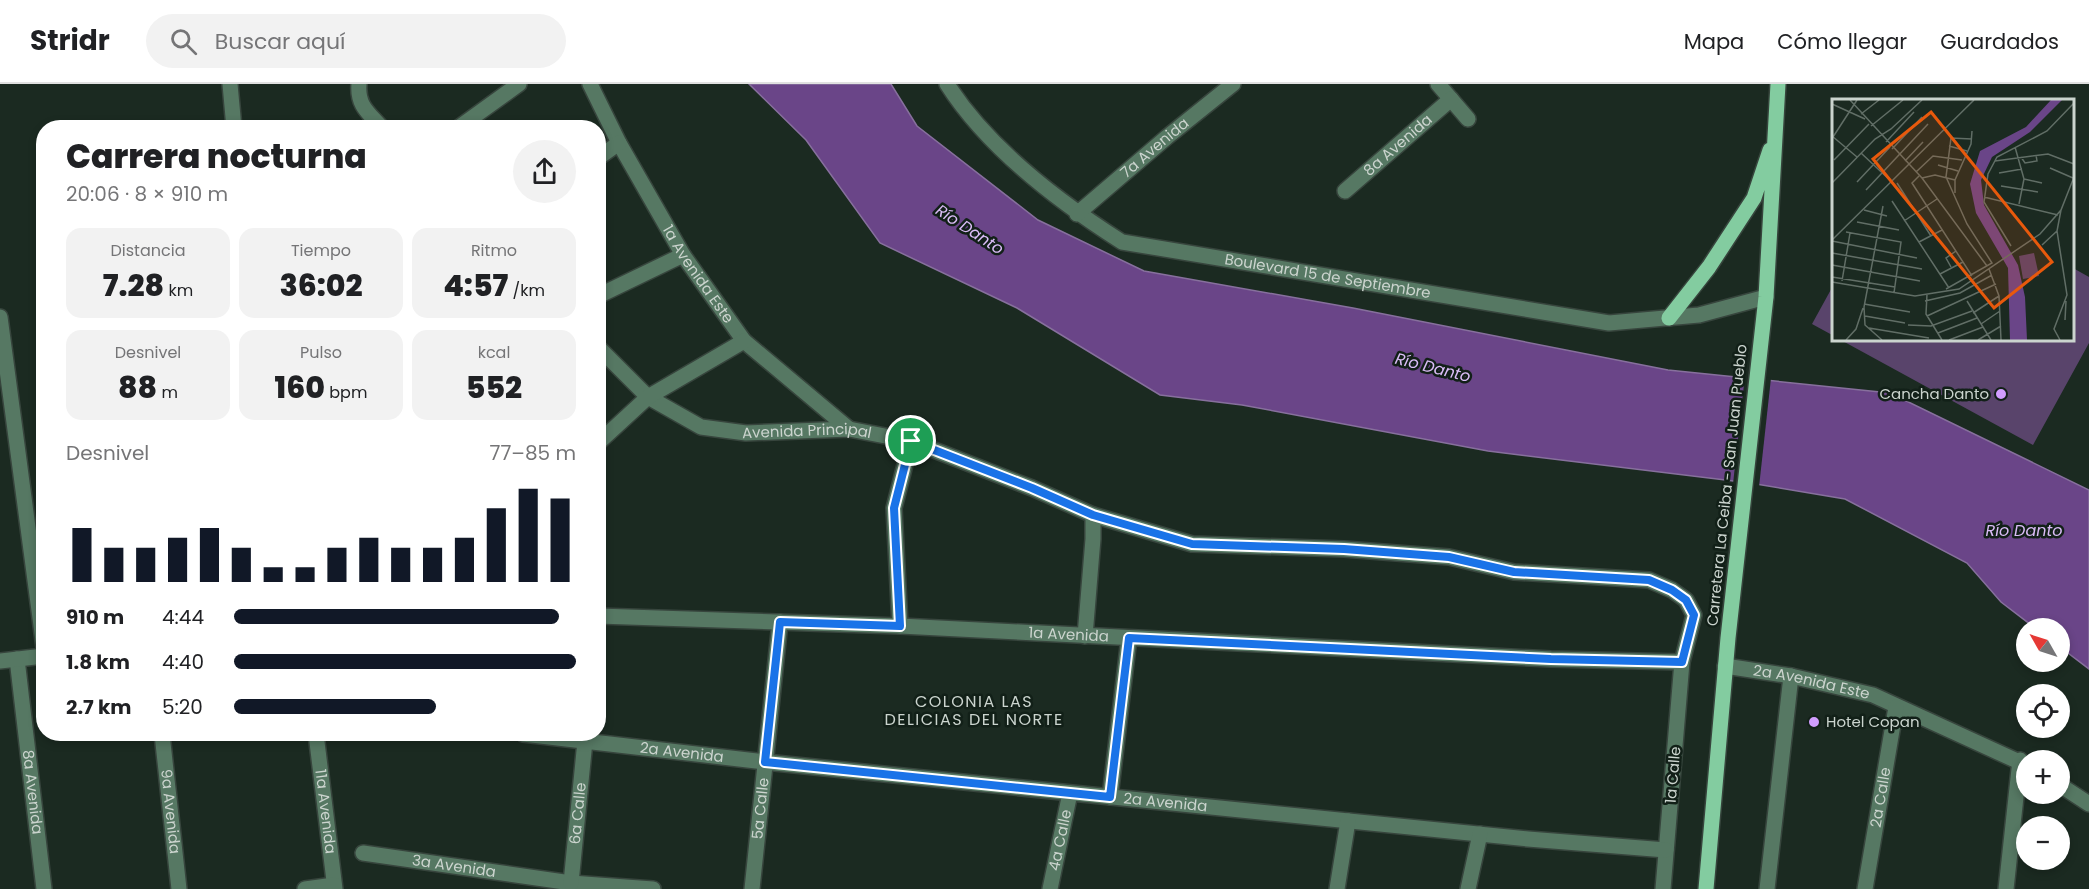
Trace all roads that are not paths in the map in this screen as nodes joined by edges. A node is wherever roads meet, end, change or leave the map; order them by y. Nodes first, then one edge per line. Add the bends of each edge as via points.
1 (230, 84) edge
2 (359, 84) edge
3 (519, 84) edge
4 (590, 84) edge
5 (947, 84) edge
6 (1233, 84) edge
7 (1438, 84) edge
8 (1778, 84) edge
9 (1451, 99) junction
10 (1468, 119) dead end
11 (233, 120) edge
12 (375, 120) edge
13 (469, 120) edge
14 (1777, 128) junction
15 (619, 143) junction
16 (606, 152) edge
17 (1345, 191) dead end
18 (1077, 214) junction
19 (682, 255) junction
20 (606, 292) edge
21 (1766, 297) junction
22 (0, 317) edge
23 (1669, 318) junction
24 (744, 341) junction
25 (606, 355) edge
26 (648, 397) junction
27 (849, 429) junction
28 (606, 436) edge
29 (911, 441) junction
30 (1093, 515) junction
31 (36, 588) edge
32 (1694, 615) joint
33 (606, 616) edge
34 (780, 622) junction
35 (900, 626) junction
36 (1085, 636) junction
37 (1129, 638) junction
38 (36, 657) edge
39 (17, 659) junction
40 (0, 661) edge
41 (1682, 662) junction
42 (1725, 666) junction
43 (1791, 676) junction
44 (1896, 707) junction
45 (163, 741) edge
46 (317, 741) edge
47 (585, 741) joint
48 (2016, 759) edge
49 (765, 762) junction
50 (2070, 792) edge
51 (1070, 793) junction
52 (1110, 797) junction
53 (2017, 804) edge
54 (2089, 804) edge
55 (1348, 821) junction
56 (1480, 834) junction
57 (1666, 850) junction
58 (363, 853) dead end
59 (571, 883) junction
60 (334, 887) edge
61 (44, 889) edge
62 (179, 889) edge
63 (304, 889) edge
64 (652, 889) edge
65 (752, 889) edge
66 (1050, 889) edge
67 (1336, 889) edge
68 (1468, 889) edge
69 (1662, 889) edge
70 (1706, 889) edge
71 (1767, 889) edge
72 (1865, 889) edge
73 (2006, 889) edge

1 - 11 street
2 - 12 street via 361,104
3 - 13 street
4 - 15 street, 1a Avenida Este
5 - 18 street, Boulevard 15 de Septiembre via 962,107 1014,160
6 - 18 street, 7a Avenida
7 - 9 street
8 - 14 main road, Carretera La Ceiba - San Juan Pueblo
9 - 10 street
9 - 17 street, 8a Avenida
14 - 21 main road, Carretera La Ceiba - San Juan Pueblo
14 - 23 main road via 1754,198 1709,267
15 - 16 street
15 - 19 street, 1a Avenida Este
18 - 23 street, Boulevard 15 de Septiembre via 1122,242 1609,323
19 - 20 street
19 - 24 street, 1a Avenida Este
21 - 23 street, Boulevard 15 de Septiembre via 1699,315
21 - 42 main road, Carretera La Ceiba - San Juan Pueblo
22 - 31 street
24 - 26 street
24 - 27 street, 1a Avenida Este
25 - 26 street, Avenida Principal
26 - 27 street, Avenida Principal via 701,427 746,433
26 - 28 street
27 - 29 street, Avenida Principal
29 - 30 street, Avenida Principal
29 - 35 street via 894,508
30 - 32 street, Avenida Principal via 1192,544 1449,557 1514,572 1649,580 1686,600
30 - 36 street
32 - 41 street, 1a Calle
33 - 34 street, 1a Avenida
34 - 35 street, 1a Avenida
34 - 49 street, 5a Calle
35 - 36 street, 1a Avenida
36 - 37 street, 1a Avenida
37 - 41 street, 1a Avenida
37 - 52 street
38 - 39 street
39 - 40 street
39 - 61 street, 8a Avenida
41 - 57 street, 1a Calle
42 - 43 street, 2a Avenida Este
42 - 70 main road, Carretera La Ceiba - San Juan Pueblo
43 - 44 street, 2a Avenida Este via 1873,695
43 - 71 street
44 - 48 street, 2a Avenida Este
44 - 72 street, 2a Calle
45 - 62 street, 9a Avenida
46 - 60 street, 11a Avenida
47 - 49 street, 2a Avenida
47 - 59 street, 6a Calle
49 - 51 street, 2a Avenida
49 - 65 street, 5a Calle
50 - 54 street
51 - 52 street, 2a Avenida
51 - 66 street, 4a Calle
52 - 55 street, 2a Avenida
53 - 73 street
55 - 56 street, 2a Avenida
55 - 67 street
56 - 57 street, 2a Avenida
56 - 68 street
57 - 69 street, 1a Calle
58 - 59 street, 3a Avenida
59 - 64 street, 3a Avenida
60 - 63 street

